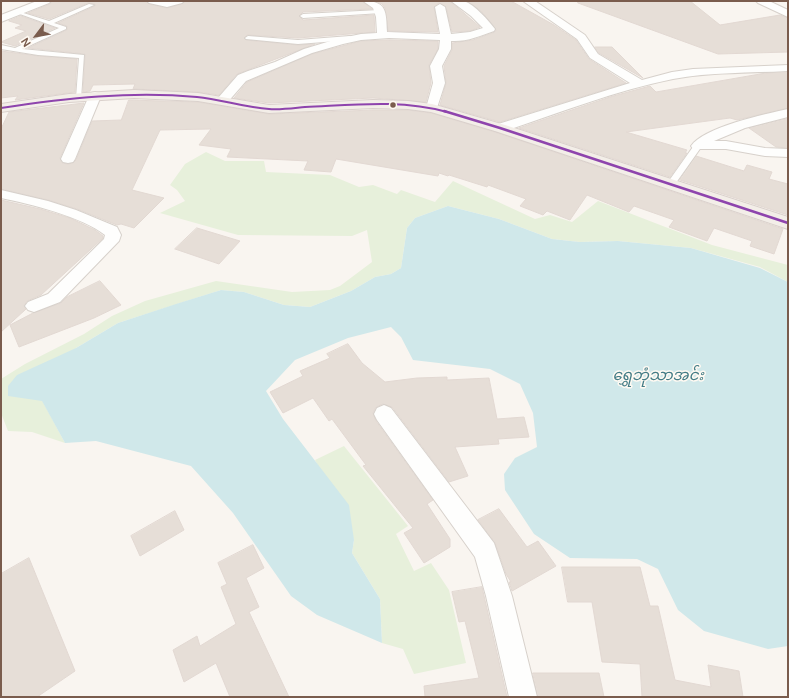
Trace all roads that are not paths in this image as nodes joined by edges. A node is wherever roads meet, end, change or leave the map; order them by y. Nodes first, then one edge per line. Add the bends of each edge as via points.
1 (43, 1) edge
2 (152, 1) edge
3 (179, 1) edge
4 (368, 1) edge
5 (456, 1) edge
6 (528, 1) edge
7 (761, 1) edge
8 (91, 5) dead end
9 (440, 7) dead end
10 (19, 12) junction
11 (379, 12) junction
12 (788, 14) edge
13 (304, 16) dead end
14 (1, 19) edge
15 (48, 22) junction
16 (382, 35) junction
17 (361, 37) junction
18 (446, 37) junction
19 (248, 38) dead end
20 (1, 47) edge
21 (17, 49) junction
22 (788, 68) edge
23 (640, 84) junction
24 (95, 96) junction
25 (79, 98) junction
26 (222, 101) junction
27 (1, 108) edge
28 (432, 108) junction
29 (788, 114) edge
30 (500, 128) junction
31 (698, 146) junction
32 (788, 153) edge
33 (68, 159) dead end
34 (670, 185) junction
35 (1, 194) edge
36 (788, 223) edge
37 (34, 306) dead end
38 (384, 414) dead end
39 (523, 697) edge

1 - 10 street
2 - 3 street via 167,4
4 - 11 street via 377,6
5 - 18 street via 490,29 462,38
6 - 23 street via 581,37 594,56
7 - 12 street
8 - 15 lane
9 - 18 street
10 - 14 street
10 - 15 lane
11 - 13 lane
11 - 16 street
15 - 21 lane via 64,28
16 - 17 street
16 - 18 street
17 - 19 lane via 306,42
17 - 26 street via 308,51 252,73 242,78
18 - 28 street via 445,49 436,66 439,83
20 - 21 lane
21 - 25 lane via 82,56
22 - 23 street via 693,73
23 - 30 street
24 - 25 main road
24 - 26 main road via 167,95
24 - 33 street
25 - 27 main road
26 - 28 main road via 269,109 373,104
28 - 30 main road
29 - 31 street via 747,123
30 - 34 main road
31 - 32 street via 726,145
31 - 34 lane
34 - 36 main road
35 - 37 street via 91,220 111,231 113,235 111,241 54,298
38 - 39 street via 485,551 499,596

